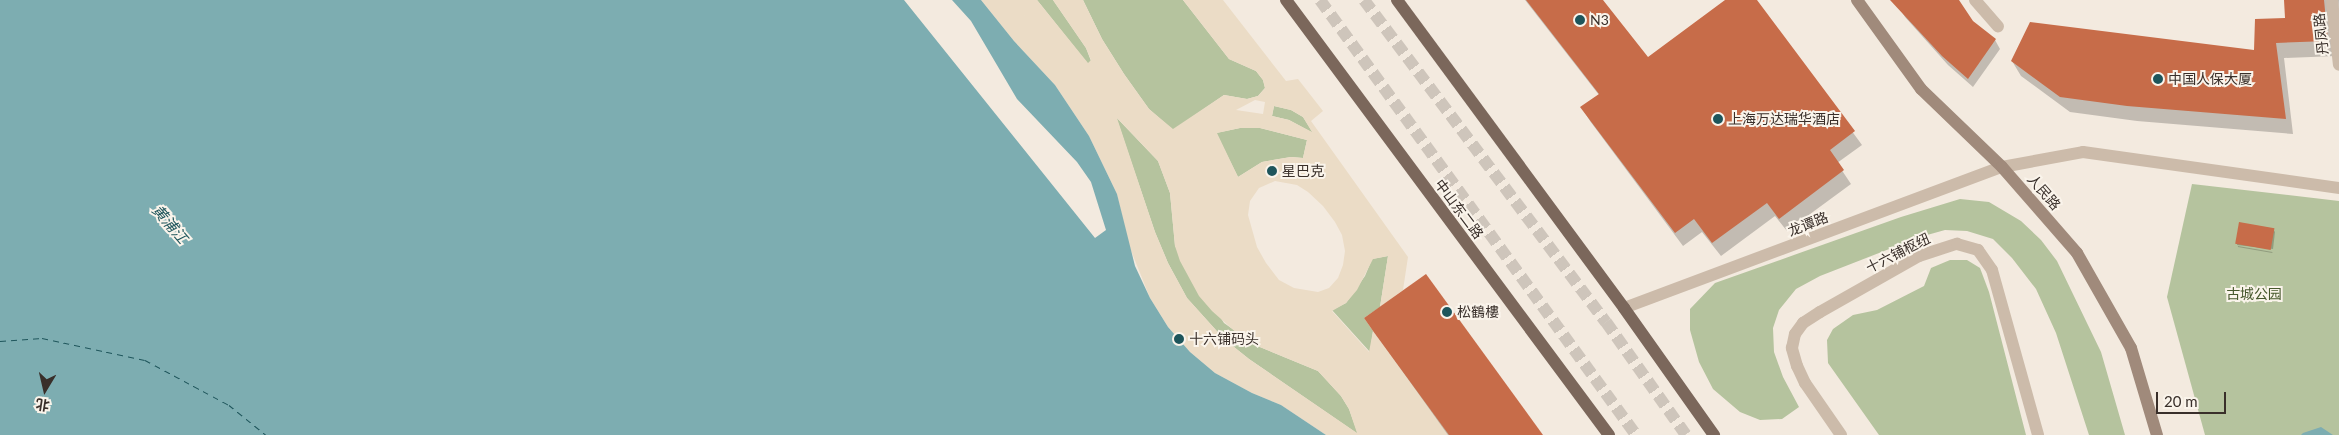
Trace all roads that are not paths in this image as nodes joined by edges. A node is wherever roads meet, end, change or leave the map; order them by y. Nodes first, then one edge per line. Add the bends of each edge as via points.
1 (1286, 0) edge
2 (1397, 0) edge
3 (1858, 0) edge
4 (2332, 0) edge
5 (1980, 2) edge
6 (1998, 26) dead end
7 (2339, 65) edge
8 (2002, 166) junction
9 (2339, 188) edge
10 (1624, 308) junction
11 (1609, 435) edge
12 (1714, 435) edge
13 (1841, 435) edge
14 (2038, 435) edge
15 (2157, 435) edge

1 - 11 main road, 中山东二路
2 - 10 main road
3 - 8 street, 人民路 via 1921,89
4 - 7 street, 丹凤路
5 - 6 street
8 - 9 street, 龙谭路 via 2083,152
8 - 10 street, 龙谭路
8 - 15 street, 人民路 via 2077,253 2131,348
10 - 12 main road
13 - 14 street, 十六铺枢纽 via 1797,366 1792,348 1795,334 1803,322 1919,256 1957,244 1978,250 1992,270

